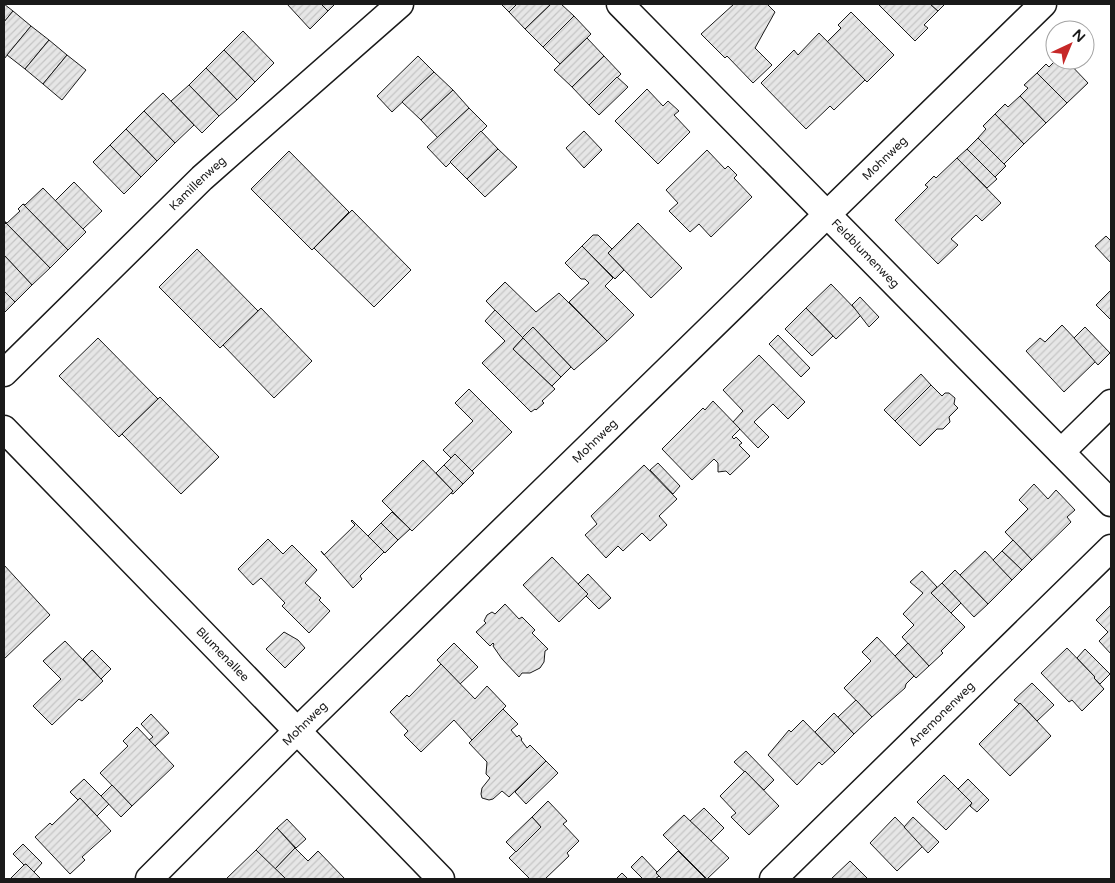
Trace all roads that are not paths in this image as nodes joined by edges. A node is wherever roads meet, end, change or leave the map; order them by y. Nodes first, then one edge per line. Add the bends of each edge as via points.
1 (400, 4) edge
2 (620, 4) edge
3 (1043, 4) edge
4 (827, 214) junction
5 (4, 372) edge
6 (1111, 403) edge
7 (4, 429) edge
8 (1061, 452) junction
9 (1111, 503) edge
10 (1111, 548) edge
11 (296, 732) junction
12 (149, 879) edge
13 (441, 879) edge
14 (773, 879) edge

1 - 5 street, Kamillenweg via 202,178
2 - 4 street, Feldblumenweg
3 - 4 street, Mohnweg
4 - 8 street, Feldblumenweg
4 - 11 street, Mohnweg
6 - 8 street
7 - 11 street, Blumenallee
8 - 9 street, Feldblumenweg
10 - 14 street, Anemonenweg
11 - 12 street, Mohnweg
11 - 13 street, Blumenallee

